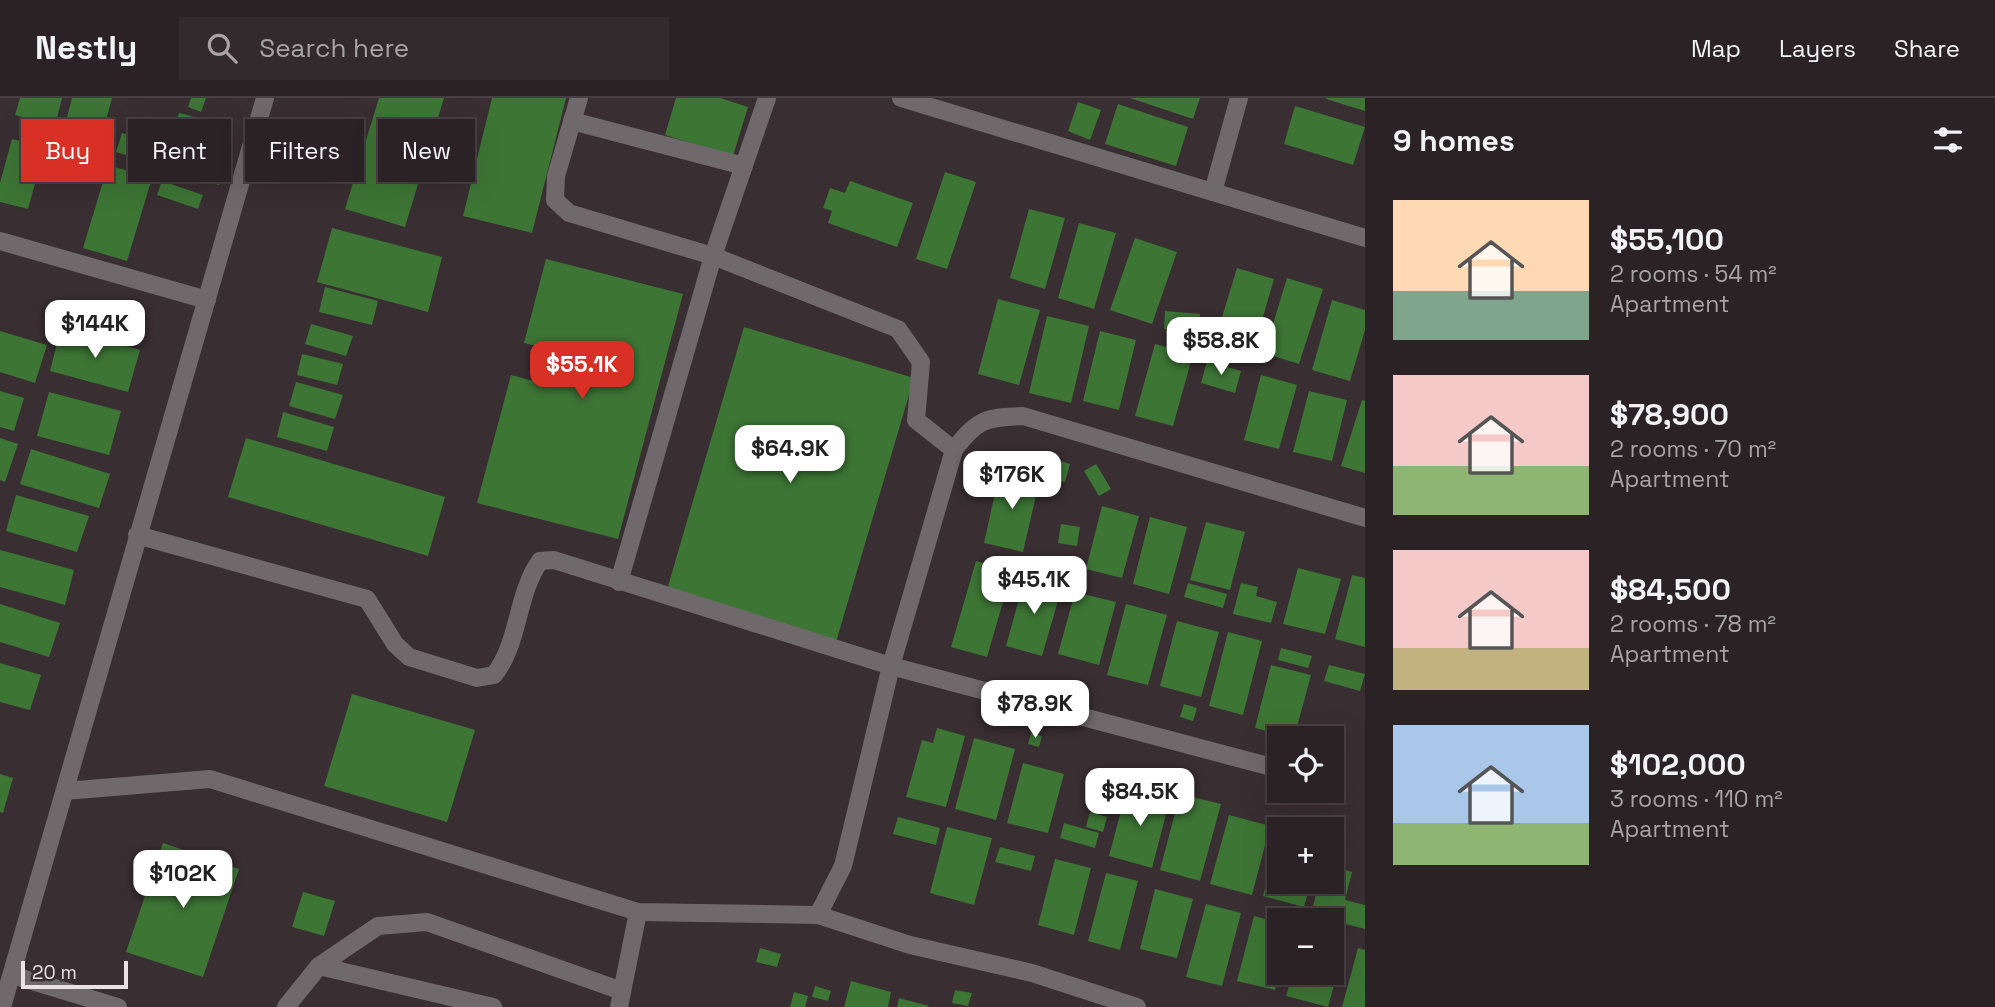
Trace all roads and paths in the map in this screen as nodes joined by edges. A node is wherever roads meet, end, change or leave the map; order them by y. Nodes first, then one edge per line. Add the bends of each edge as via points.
1 (265, 98) edge
2 (579, 98) edge
3 (767, 98) edge
4 (901, 98) edge
5 (1239, 98) edge
6 (957, 106) edge
7 (572, 121) junction
8 (744, 166) junction
9 (1213, 192) junction
10 (1365, 238) edge
11 (0, 241) edge
12 (713, 256) junction
13 (206, 300) junction
14 (954, 450) junction
15 (1365, 518) edge
16 (137, 535) junction
17 (619, 582) junction
18 (891, 666) junction
19 (1267, 766) edge
20 (65, 791) junction
21 (638, 912) junction
22 (818, 915) junction
23 (319, 965) junction
24 (12, 975) junction
25 (620, 999) edge
26 (2, 1007) edge
27 (118, 1007) edge
28 (286, 1007) edge
29 (493, 1007) edge
30 (1137, 1007) edge

1 - 13 street
2 - 7 street
3 - 8 street
4 - 6 street
5 - 9 street
6 - 9 street
7 - 8 street
7 - 12 street via 555,176 555,200 569,213
8 - 12 street
9 - 10 street
11 - 13 street
12 - 14 street via 898,329 921,362 916,419
12 - 17 street
13 - 16 street
14 - 15 street via 970,428 991,417 1023,416
14 - 18 street
16 - 17 street via 367,599 395,644 409,657 477,678 494,675 505,661 530,574 540,561 554,559
16 - 20 street
17 - 18 street
18 - 19 street
18 - 22 street via 844,866
20 - 21 street via 210,779
20 - 24 street
21 - 22 street
21 - 25 street
22 - 30 street via 910,945 1032,973
23 - 25 street via 378,926 427,922
23 - 28 street
23 - 29 street
24 - 26 street
24 - 27 street

